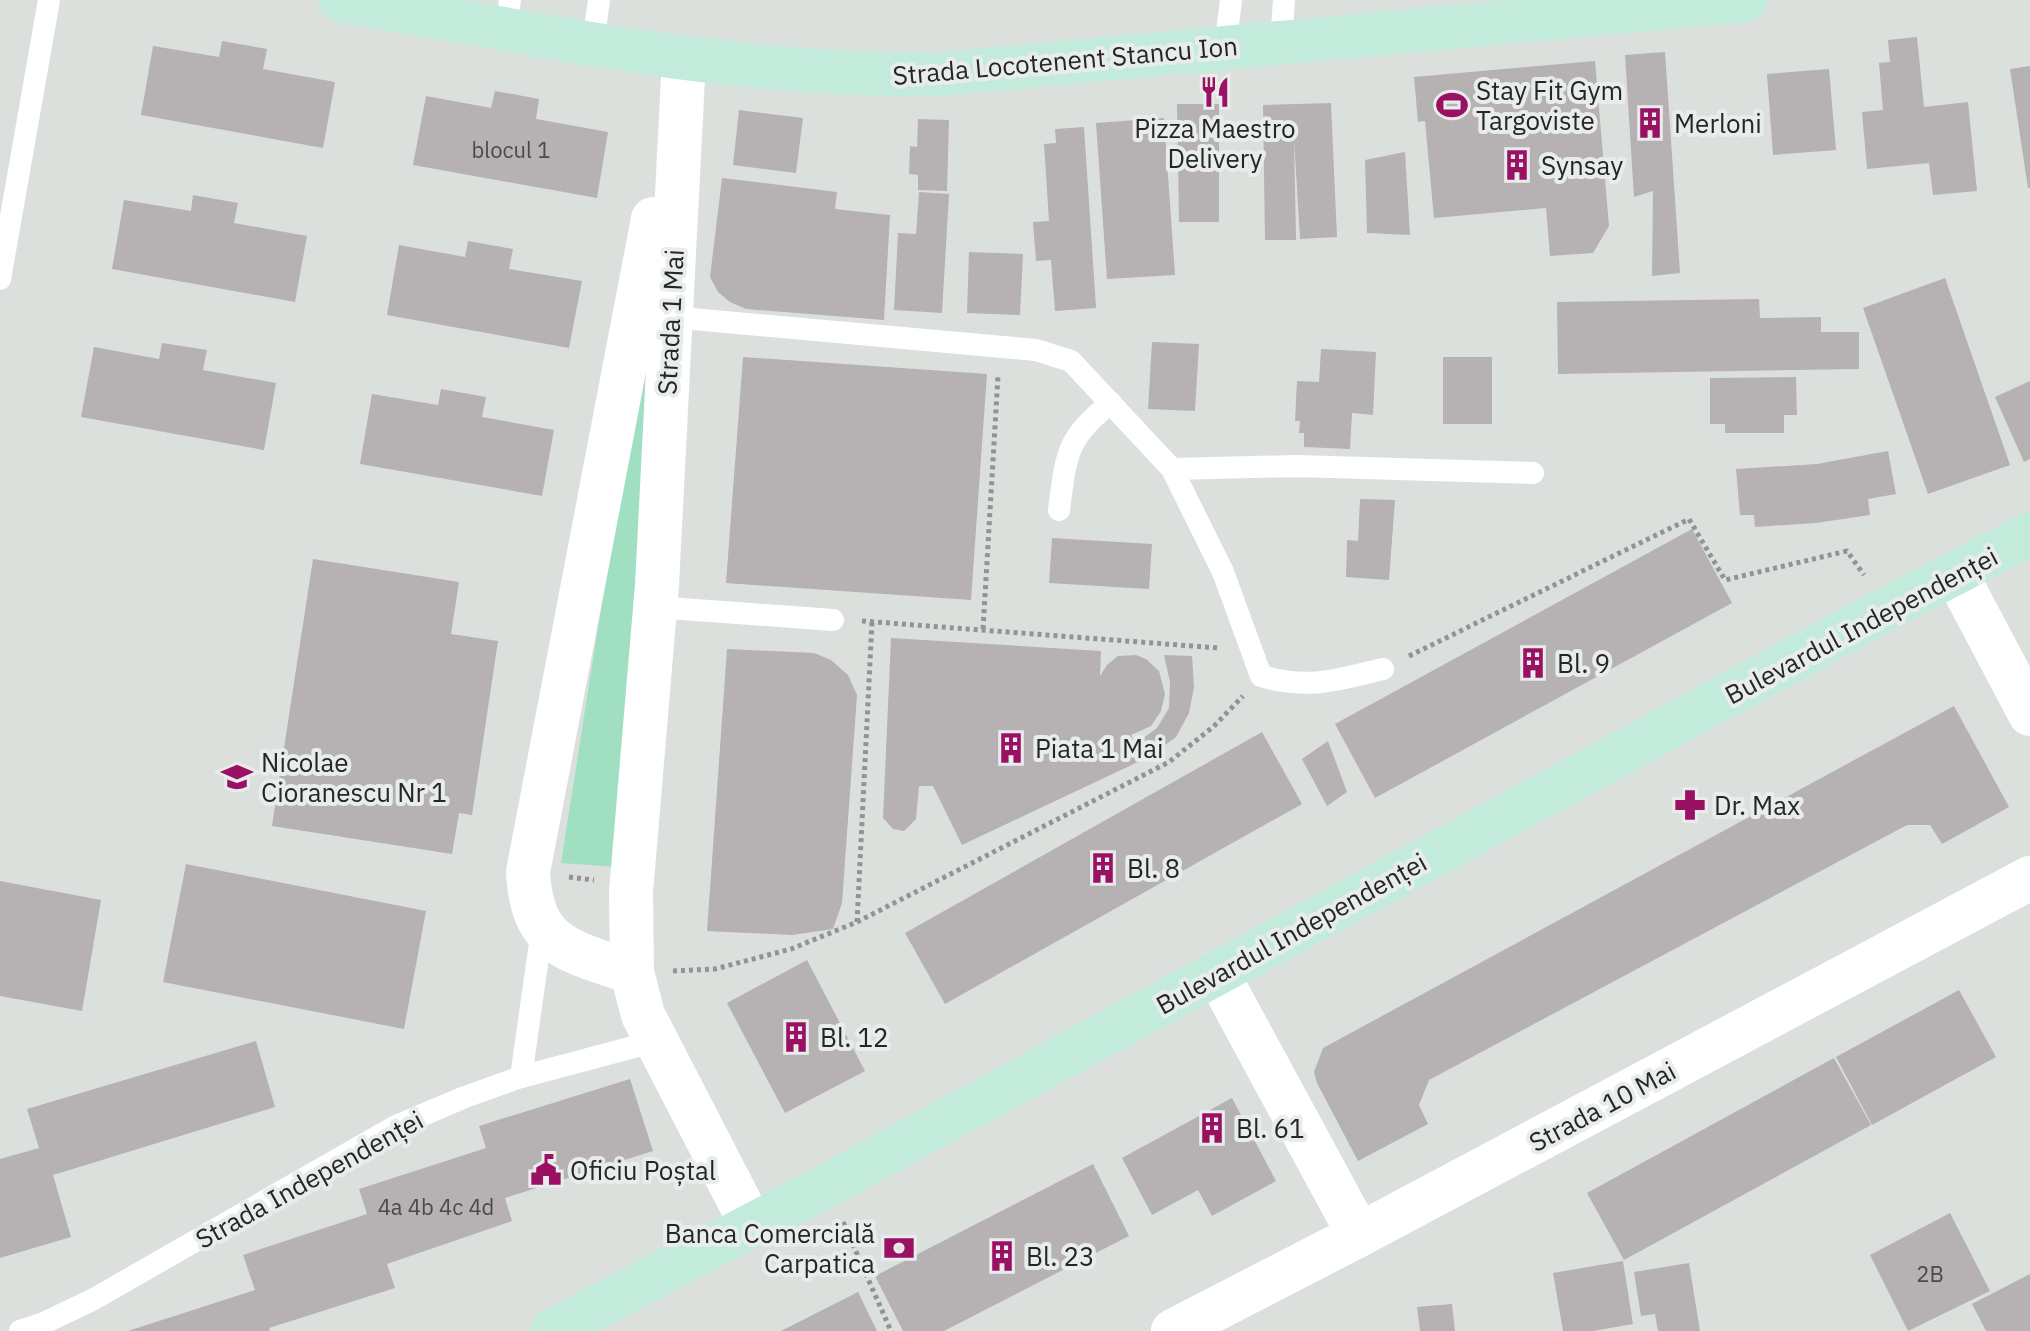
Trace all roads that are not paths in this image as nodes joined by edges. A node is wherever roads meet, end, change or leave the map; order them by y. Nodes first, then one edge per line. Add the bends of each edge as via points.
1 (49, 0) edge
2 (340, 0) edge
3 (599, 0) edge
4 (1231, 0) edge
5 (1284, 0) edge
6 (1746, 0) edge
7 (1465, 13) edge
8 (508, 14) edge
9 (593, 43) junction
10 (1281, 43) junction
11 (1225, 48) junction
12 (684, 58) junction
13 (0, 279) edge
14 (652, 315) junction
15 (1111, 403) junction
16 (1172, 469) junction
17 (1533, 473) dead end
18 (1059, 510) dead end
19 (2030, 534) edge
20 (1956, 574) junction
21 (656, 596) junction
22 (833, 620) road end
23 (1383, 669) road end
24 (2030, 714) edge
25 (2030, 878) edge
26 (536, 914) junction
27 (632, 972) junction
28 (1217, 973) junction
29 (656, 1041) junction
30 (521, 1077) junction
31 (751, 1224) junction
32 (1359, 1235) junction
33 (20, 1331) edge
34 (552, 1331) edge
35 (1173, 1331) edge

1 - 13 lane
2 - 8 main road, Strada Locotenent Stancu Ion
3 - 9 lane
4 - 11 lane
5 - 10 lane
6 - 7 main road, Strada Locotenent Stancu Ion
7 - 10 main road, Strada Locotenent Stancu Ion
8 - 9 main road, Strada Locotenent Stancu Ion
9 - 12 main road, Strada Locotenent Stancu Ion
10 - 11 main road, Strada Locotenent Stancu Ion
11 - 12 main road, Strada Locotenent Stancu Ion via 899,75
12 - 14 street, Strada 1 Mai
14 - 15 lane via 1036,350 1071,361
14 - 21 street, Strada 1 Mai
14 - 26 street via 530,852
15 - 16 lane
15 - 18 lane via 1075,436
16 - 17 lane via 1296,466
16 - 23 lane via 1223,572 1261,676 1318,684
19 - 20 main road, Bulevardul Independenței
20 - 24 street
20 - 28 main road, Bulevardul Independenței
21 - 22 lane
21 - 27 street, Strada 1 Mai via 631,892
25 - 32 street, Strada 10 Mai
26 - 27 street via 555,942
26 - 30 lane
27 - 29 street, Strada 1 Mai
28 - 31 main road, Bulevardul Independenței
28 - 32 street
29 - 30 lane, Strada Independenței
29 - 31 street, Strada 1 Mai
30 - 33 lane, Strada Independenței via 394,1127 94,1299
31 - 34 main road, Bulevardul Independenței
32 - 35 street, Strada 10 Mai

